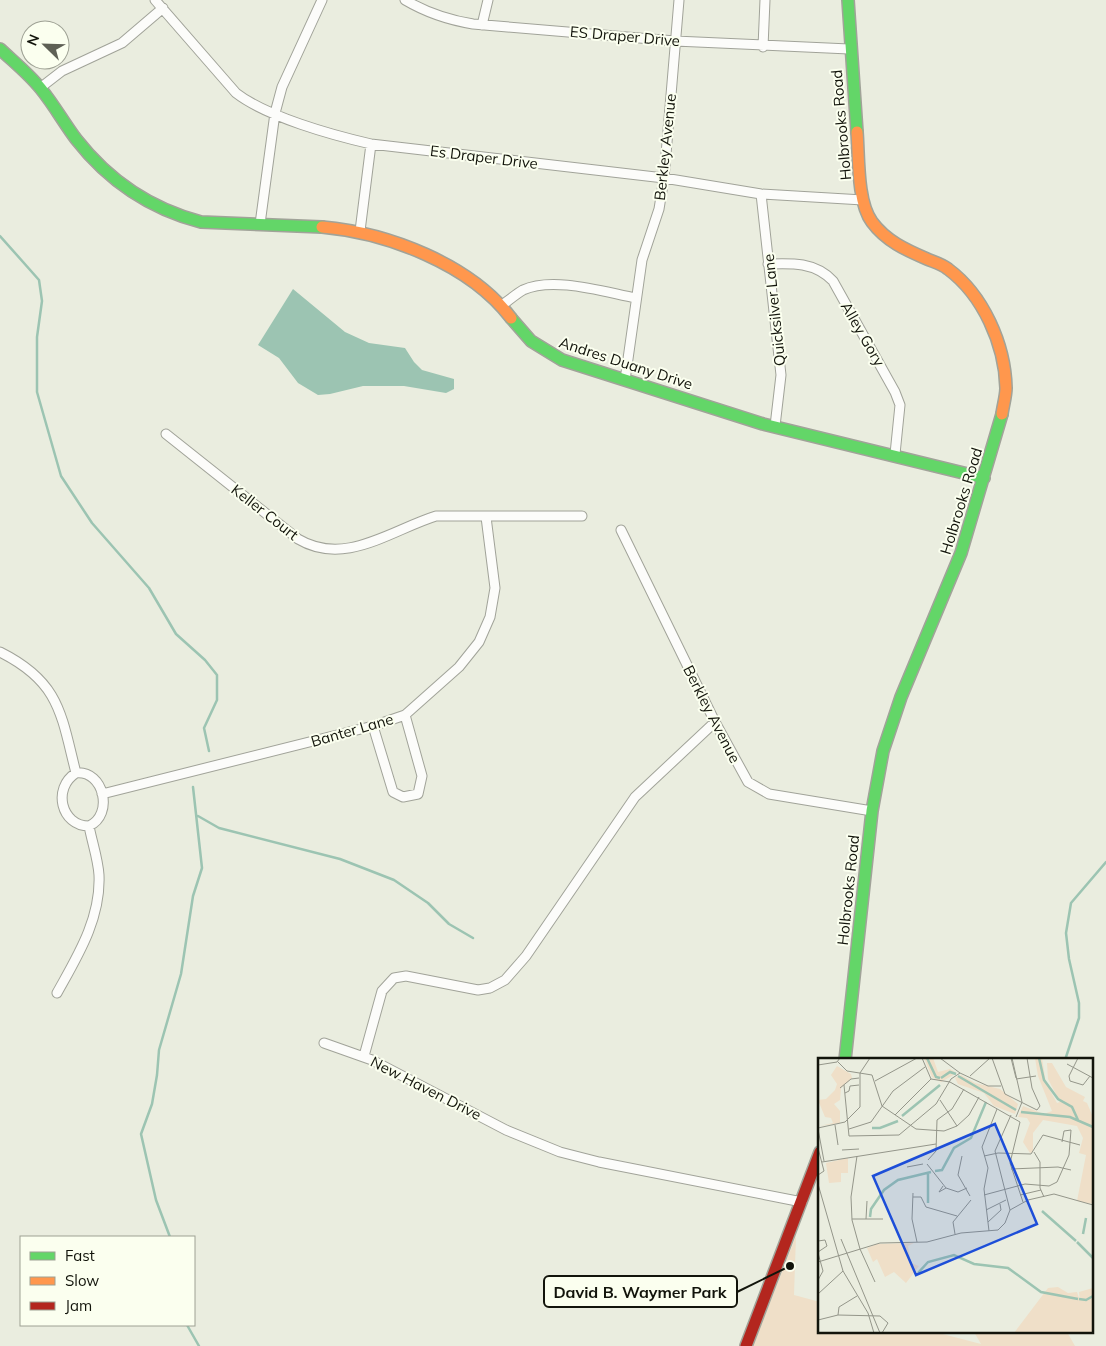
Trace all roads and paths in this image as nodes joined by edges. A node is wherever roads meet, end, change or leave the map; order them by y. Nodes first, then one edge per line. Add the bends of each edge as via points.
1 (155, 0) edge
2 (322, 0) edge
3 (405, 0) edge
4 (488, 0) edge
5 (679, 0) edge
6 (765, 0) edge
7 (848, 0) edge
8 (163, 8) junction
9 (482, 25) junction
10 (675, 41) junction
11 (763, 47) junction
12 (0, 49) edge
13 (849, 49) junction
14 (40, 88) junction
15 (275, 113) junction
16 (371, 144) junction
17 (664, 178) junction
18 (761, 194) junction
19 (863, 200) junction
20 (260, 224) junction
21 (360, 231) junction
22 (768, 264) junction
23 (636, 298) junction
24 (501, 306) junction
25 (625, 380) junction
26 (775, 426) junction
27 (166, 434) dead end
28 (895, 454) junction
29 (984, 478) junction
30 (582, 516) dead end
31 (486, 517) junction
32 (621, 530) dead end
33 (0, 652) edge
34 (405, 715) junction
35 (715, 722) junction
36 (373, 726) junction
37 (76, 774) junction
38 (102, 794) junction
39 (872, 811) junction
40 (89, 826) junction
41 (56, 993) dead end
42 (324, 1043) dead end
43 (364, 1056) junction
44 (845, 1058) edge
45 (818, 1158) edge
46 (802, 1202) junction
47 (746, 1346) edge

1 - 8 street, Es Draper Drive
2 - 15 street via 282,88
3 - 9 street, ES Draper Drive via 447,20
4 - 9 street
5 - 10 street, Berkley Avenue
6 - 11 street
7 - 13 street, Holbrooks Road
8 - 14 street via 122,43 62,71
8 - 15 street, Es Draper Drive via 236,93 250,104
9 - 10 street, ES Draper Drive
10 - 11 street, ES Draper Drive
10 - 17 street, Berkley Avenue
11 - 13 street, ES Draper Drive
12 - 14 street, Andres Duany Drive
13 - 19 street, Holbrooks Road
14 - 20 street, Andres Duany Drive via 86,152 147,202 165,212 218,224
15 - 16 street, Es Draper Drive via 334,136
15 - 20 street
16 - 17 street, Es Draper Drive
16 - 21 street
17 - 18 street, Es Draper Drive
17 - 23 street, Berkley Avenue via 642,260
18 - 19 street, Es Draper Drive
18 - 22 street, Quicksilver Lane
19 - 29 street, Holbrooks Road via 872,220 887,238 899,247 933,260 960,279 975,296 992,327 1003,359 1006,388 1001,419
20 - 21 street, Andres Duany Drive
21 - 24 street, Andres Duany Drive via 404,245 436,261
22 - 26 street, Quicksilver Lane via 781,375
22 - 28 street, Alley Gory via 811,266 833,281 900,405
23 - 24 street via 568,285 548,285 524,290
23 - 25 street, Berkley Avenue
24 - 25 street, Andres Duany Drive via 540,349 562,360
25 - 26 street, Andres Duany Drive
26 - 28 street, Andres Duany Drive
27 - 31 street, Keller Court via 307,544 335,550 359,548 436,516
28 - 29 street, Andres Duany Drive
29 - 39 street, Holbrooks Road via 953,576 893,718
30 - 31 street, Keller Court
31 - 34 street, Banter Lane via 495,588 490,617 479,642 460,667
32 - 35 street, Berkley Avenue
33 - 37 street via 21,663 42,680 50,692 61,712
34 - 36 street, Banter Lane
34 - 36 street via 422,776 418,794 403,797 393,792
35 - 39 street, Berkley Avenue via 743,775 757,789 790,798
35 - 43 street, New Haven Drive via 635,797 526,956 505,980 478,990 406,976 394,978 382,990
36 - 38 street, Banter Lane
37 - 38 street via 93,777
37 - 40 street via 62,788 63,807 77,824
38 - 40 street via 100,816
39 - 44 street, Holbrooks Road
40 - 41 street via 99,874 98,894 84,946
42 - 43 street
43 - 46 street, New Haven Drive via 506,1130 560,1152 615,1166
45 - 46 street
46 - 47 street

